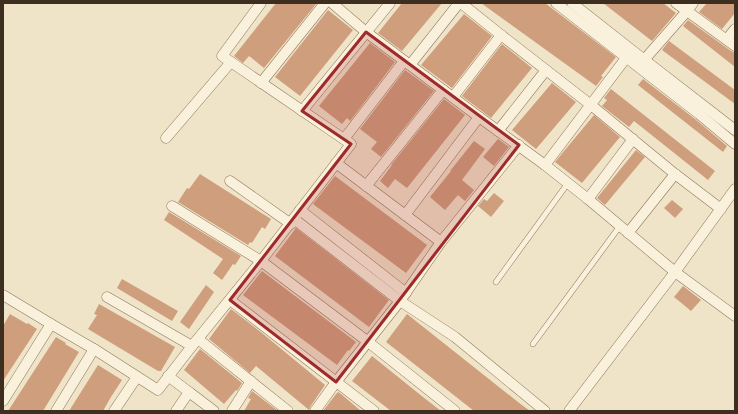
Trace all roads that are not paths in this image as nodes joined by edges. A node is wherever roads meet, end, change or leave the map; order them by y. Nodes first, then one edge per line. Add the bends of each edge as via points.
1 (261, 3) edge
2 (325, 3) edge
3 (332, 3) edge
4 (390, 3) edge
5 (460, 3) edge
6 (556, 3) edge
7 (572, 3) edge
8 (676, 3) edge
9 (690, 7) edge
10 (735, 29) edge
11 (366, 32) junction
12 (501, 35) junction
13 (731, 42) edge
14 (626, 58) junction
15 (644, 60) junction
16 (231, 62) junction
17 (407, 63) junction
18 (546, 70) junction
19 (261, 83) junction
20 (443, 90) junction
21 (453, 98) junction
22 (591, 105) junction
23 (302, 111) junction
24 (479, 117) junction
25 (735, 130) edge
26 (498, 131) junction
27 (166, 138) dead end
28 (344, 139) junction
29 (633, 139) junction
30 (735, 144) edge
31 (519, 145) junction
32 (336, 163) junction
33 (545, 165) junction
34 (675, 174) junction
35 (230, 181) dead end
36 (568, 183) junction
37 (366, 186) junction
38 (735, 189) edge
39 (588, 199) junction
40 (172, 206) dead end
41 (721, 209) junction
42 (300, 210) junction
43 (405, 215) junction
44 (292, 221) junction
45 (624, 229) junction
46 (441, 242) junction
47 (261, 261) junction
48 (675, 272) junction
49 (496, 282) dead end
50 (107, 297) dead end
51 (403, 297) junction
52 (5, 300) edge
53 (230, 300) junction
54 (735, 316) edge
55 (51, 324) junction
56 (367, 342) junction
57 (195, 343) junction
58 (533, 344) dead end
59 (94, 349) junction
60 (168, 376) junction
61 (137, 377) junction
62 (251, 381) junction
63 (336, 382) junction
64 (189, 392) junction
65 (3, 401) edge
66 (56, 411) edge
67 (114, 411) edge
68 (176, 411) edge
69 (214, 411) edge
70 (232, 411) edge
71 (288, 411) edge
72 (315, 411) edge
73 (374, 411) edge
74 (455, 411) edge
75 (544, 411) edge
76 (569, 411) edge

1 - 16 street via 222,56
2 - 19 street
3 - 11 street
4 - 11 street
5 - 12 street
5 - 17 street
6 - 14 street
7 - 15 street
8 - 9 street
9 - 13 street
9 - 15 street
10 - 13 street
11 - 17 street
11 - 23 street
12 - 18 street
12 - 21 street
14 - 22 street
14 - 30 street
15 - 25 street
16 - 19 street
16 - 27 street
17 - 20 street
17 - 28 street
18 - 22 street
18 - 26 street
19 - 23 street
20 - 21 street
20 - 37 street
21 - 24 street
22 - 29 street
22 - 33 street
23 - 28 street
24 - 26 street
24 - 43 street
26 - 31 street
28 - 32 street via 351,144
29 - 34 street
29 - 39 street
31 - 33 street
31 - 46 street
32 - 37 street
32 - 42 street
33 - 36 street
34 - 41 street
34 - 45 street
35 - 44 street
36 - 39 street
36 - 49 lane
37 - 43 street
38 - 41 street
39 - 45 street
40 - 47 street
41 - 48 street
42 - 44 street
42 - 51 street
43 - 46 street
44 - 47 street
44 - 51 street
45 - 48 street
45 - 58 lane
46 - 51 street
47 - 53 street
47 - 56 street
48 - 54 street
48 - 76 street
50 - 57 street
51 - 56 street
51 - 75 street
52 - 55 street
53 - 57 street
53 - 63 street
55 - 59 street
55 - 65 street
56 - 63 street
56 - 74 street
57 - 60 street
57 - 62 street
59 - 61 street
59 - 66 street
60 - 61 street via 158,390
60 - 64 street
61 - 67 street
62 - 70 street
62 - 71 street
63 - 72 street
63 - 73 street
64 - 68 street
64 - 69 street

